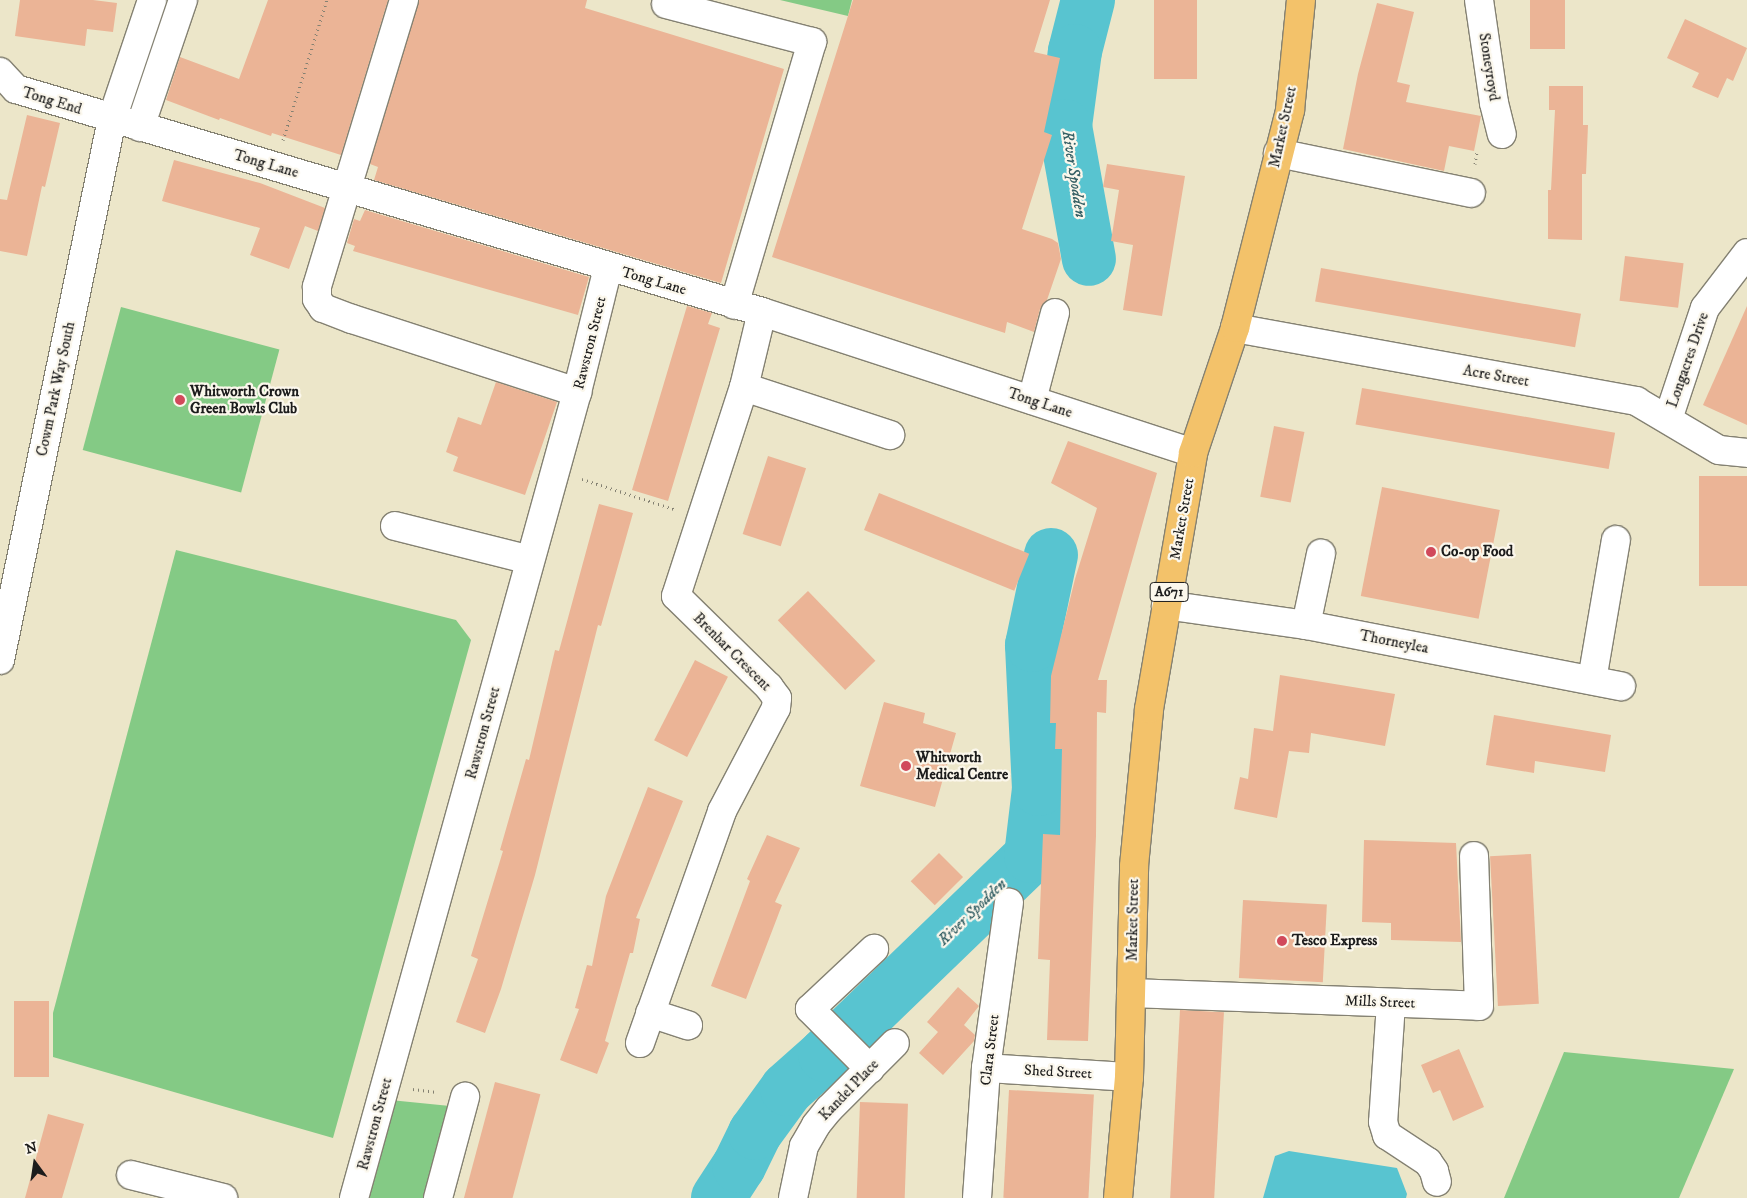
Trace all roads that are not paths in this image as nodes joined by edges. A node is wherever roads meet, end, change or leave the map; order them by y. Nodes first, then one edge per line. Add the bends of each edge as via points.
1 (152, 0) edge
2 (183, 0) edge
3 (404, 0) edge
4 (1302, 0) edge
5 (1479, 0) edge
6 (666, 4) dead end
7 (5, 87) edge
8 (112, 119) junction
9 (140, 127) junction
10 (1502, 134) dead end
11 (1278, 154) junction
12 (346, 187) junction
13 (1471, 193) dead end
14 (1747, 253) edge
15 (608, 268) junction
16 (734, 305) junction
17 (762, 312) junction
18 (1055, 313) dead end
19 (1234, 328) junction
20 (744, 387) junction
21 (577, 392) junction
22 (1032, 400) junction
23 (1668, 419) junction
24 (890, 435) dead end
25 (1194, 453) junction
26 (1747, 453) edge
27 (395, 526) dead end
28 (1616, 540) dead end
29 (1321, 554) dead end
30 (530, 560) junction
31 (1166, 605) junction
32 (1306, 625) junction
33 (0, 660) edge
34 (1592, 680) junction
35 (1621, 686) dead end
36 (1474, 856) dead end
37 (1009, 904) dead end
38 (874, 949) dead end
39 (1131, 993) junction
40 (1391, 1003) junction
41 (650, 1014) junction
42 (688, 1025) dead end
43 (640, 1043) dead end
44 (895, 1043) dead end
45 (863, 1062) junction
46 (986, 1068) junction
47 (1129, 1077) junction
48 (465, 1097) road end
49 (131, 1175) dead end
50 (1437, 1182) dead end
51 (223, 1198) edge
52 (354, 1198) edge
53 (438, 1198) edge
54 (793, 1198) edge
55 (978, 1198) edge
56 (1118, 1198) edge

1 - 8 street, Cowm Park Way South
2 - 9 street
3 - 12 street
4 - 11 main road, Market Street / A671 via 1290,110
5 - 10 street, Stoneyroyd via 1494,103
6 - 16 street via 812,42
7 - 8 street, Tong End
8 - 9 street, Tong Lane
8 - 33 street, Cowm Park Way South
9 - 12 street, Tong Lane
11 - 13 street
11 - 19 main road, Market Street / A671
12 - 15 street, Tong Lane
12 - 21 street via 317,287 317,300 323,308
14 - 23 street, Longacres Drive via 1705,308
15 - 16 street, Tong Lane
15 - 21 street, Rawstron Street
16 - 17 street, Tong Lane
17 - 20 street, Brenbar Crescent
17 - 22 street, Tong Lane
18 - 22 street
19 - 23 street, Acre Street via 1636,401
19 - 25 main road, Market Street / A671
20 - 24 street
20 - 41 street, Brenbar Crescent via 676,596 769,686 777,698 776,708 722,810
21 - 30 street, Rawstron Street
22 - 25 street, Tong Lane
23 - 26 street, Acre Street via 1719,450
25 - 31 main road, Market Street / A671
27 - 30 street
28 - 34 street
29 - 32 street
30 - 52 street, Rawstron Street
31 - 32 street, Thorneylea
31 - 39 main road, Market Street / A671 via 1149,709 1134,866
32 - 34 street, Thorneylea
34 - 35 street, Thorneylea
36 - 40 street, Mills Street via 1479,1006
37 - 46 street, Clara Street
38 - 45 street via 810,1008
39 - 40 street, Mills Street
39 - 47 main road, Market Street / A671
40 - 50 street via 1383,1122 1387,1135 1428,1162
41 - 42 street
41 - 43 street, Brenbar Crescent
44 - 45 street, Kandel Place
45 - 54 street, Kandel Place via 804,1146
46 - 47 street, Shed Street
46 - 55 street, Clara Street
47 - 56 main road, Market Street / A671
48 - 53 street
49 - 51 street

